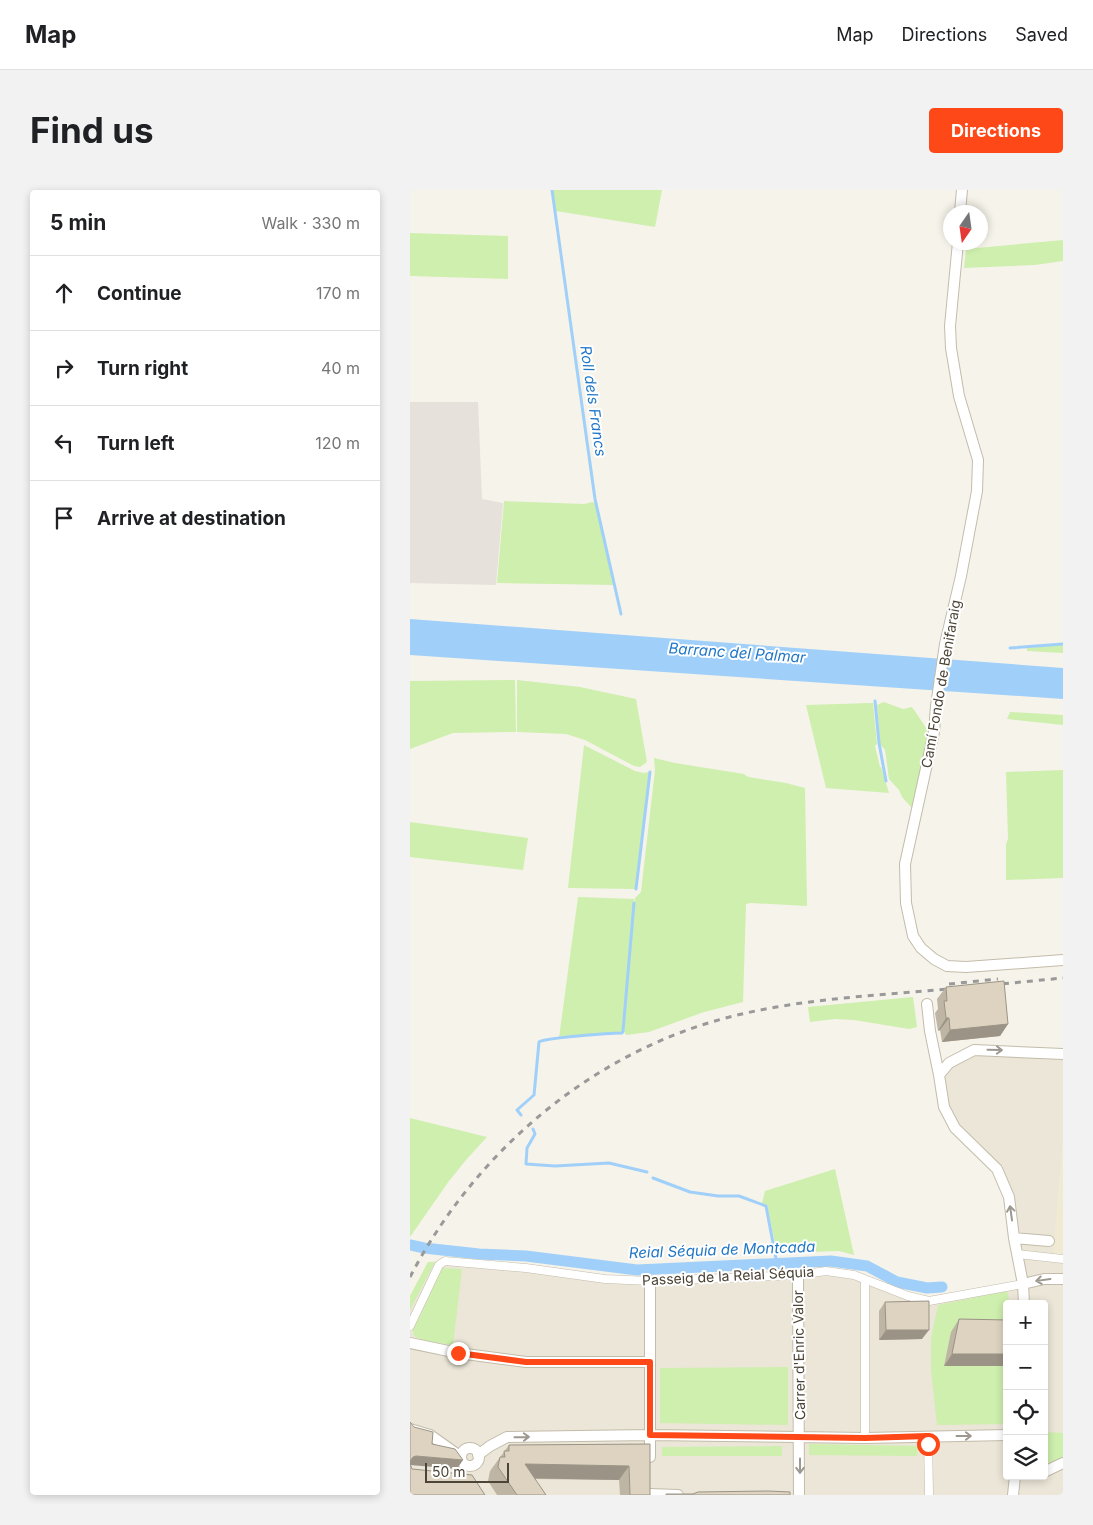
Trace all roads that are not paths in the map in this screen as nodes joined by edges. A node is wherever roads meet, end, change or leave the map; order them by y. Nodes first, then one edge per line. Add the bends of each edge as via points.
1 (962, 190) edge
2 (961, 205) edge
3 (957, 250) edge
4 (1063, 960) edge
5 (927, 1004) dead end
6 (1063, 1054) edge
7 (939, 1075) junction
8 (1014, 1238) junction
9 (1050, 1241) dead end
10 (1018, 1258) junction
11 (1063, 1259) edge
12 (798, 1275) junction
13 (1063, 1279) edge
14 (865, 1280) junction
15 (650, 1281) junction
16 (1023, 1284) junction
17 (1024, 1300) edge
18 (410, 1326) edge
19 (410, 1343) edge
20 (650, 1362) junction
21 (410, 1429) edge
22 (650, 1435) junction
23 (1003, 1435) edge
24 (928, 1436) junction
25 (800, 1437) junction
26 (865, 1438) junction
27 (463, 1461) junction
28 (1063, 1463) edge
29 (650, 1465) edge
30 (1048, 1470) edge
31 (471, 1476) edge
32 (1014, 1480) edge
33 (649, 1491) edge
34 (688, 1495) edge
35 (800, 1495) edge
36 (929, 1495) edge
37 (1013, 1495) edge

1 - 2 street
3 - 4 street, Camí Fondo de Benifaraig via 950,348 959,396 978,460 978,483 945,644 934,732 905,864 906,904 913,936 921,948 947,966
5 - 7 street
7 -> 6 street via 949,1062 974,1050
8 -> 7 street via 1009,1197 997,1169 955,1128 944,1107
8 - 9 street
8 - 10 street
10 - 11 street
10 - 16 street
12 - 14 street, Passeig de la Reial Séquia via 826,1272 854,1275
12 - 15 street, Passeig de la Reial Séquia
12 - 25 street, Carrer d'Enric Valor
13 -> 16 street
14 - 16 street, Passeig de la Reial Séquia via 929,1300
14 - 26 street
15 - 18 street, Passeig de la Reial Séquia via 445,1262 439,1265
15 - 20 street
16 - 17 street
19 - 20 street via 526,1362
20 - 22 street
21 - 27 street via 430,1434
22 - 25 street
27 -> 22 street via 464,1451 475,1450 478,1455 507,1437
22 - 29 street
24 -> 23 street
24 - 26 street
24 - 36 street
25 - 26 street
25 -> 35 street, Carrer d'Enric Valor
27 - 31 street
28 - 30 street
32 - 37 street
33 - 34 street

